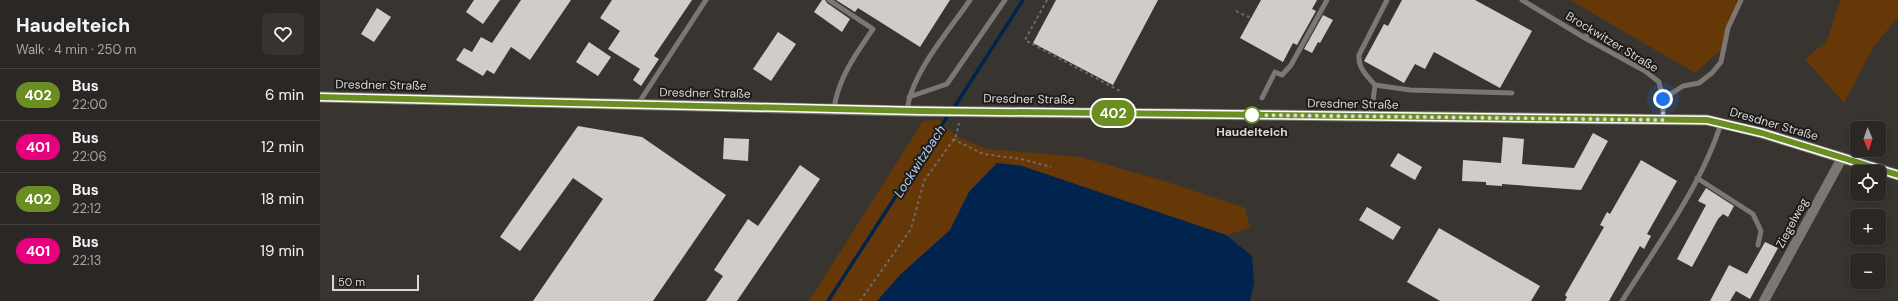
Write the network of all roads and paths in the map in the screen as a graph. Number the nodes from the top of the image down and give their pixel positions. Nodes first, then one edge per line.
1 (706, 0) edge
2 (829, 0) edge
3 (970, 0) edge
4 (1005, 0) edge
5 (1047, 0) edge
6 (1327, 0) edge
7 (1387, 0) edge
8 (1522, 0) edge
9 (1741, 0) edge
10 (1236, 10) dead end
11 (1251, 18) dead end
12 (1590, 30) dead end
13 (1585, 38) junction
14 (1375, 85) junction
15 (1122, 92) dead end
16 (1512, 93) dead end
17 (320, 97) edge
18 (909, 97) junction
19 (1262, 98) dead end
20 (1663, 99) junction
21 (637, 104) junction
22 (834, 109) junction
23 (907, 111) junction
24 (968, 111) junction
25 (1371, 116) junction
26 (1663, 120) junction
27 (1721, 123) junction
28 (953, 140) junction
29 (1842, 158) junction
30 (1051, 167) dead end
31 (1898, 175) edge
32 (1697, 178) junction
33 (1758, 245) dead end
34 (860, 301) edge
35 (1622, 301) edge
36 (1764, 301) edge

1 - 21 lane
2 - 22 lane
3 - 18 lane
4 - 18 lane
5 - 15 path
6 - 19 lane
7 - 14 lane
8 - 13 lane, Brockwitzer Straße
9 - 20 lane
10 - 11 path
12 - 13 lane
13 - 20 lane, Brockwitzer Straße
14 - 16 lane
14 - 25 lane
17 - 21 main road, Dresdner Straße
18 - 23 lane
20 - 26 lane, Brockwitzer Straße
21 - 22 main road, Dresdner Straße
22 - 23 main road, Dresdner Straße
23 - 24 main road, Dresdner Straße
24 - 25 main road, Dresdner Straße
24 - 28 path
25 - 26 main road, Dresdner Straße
26 - 27 main road, Dresdner Straße
27 - 29 main road, Dresdner Straße
27 - 32 lane
28 - 30 path
28 - 34 path
29 - 31 main road, Dresdner Straße
29 - 36 street, Ziegelweg
32 - 33 lane
32 - 35 lane

